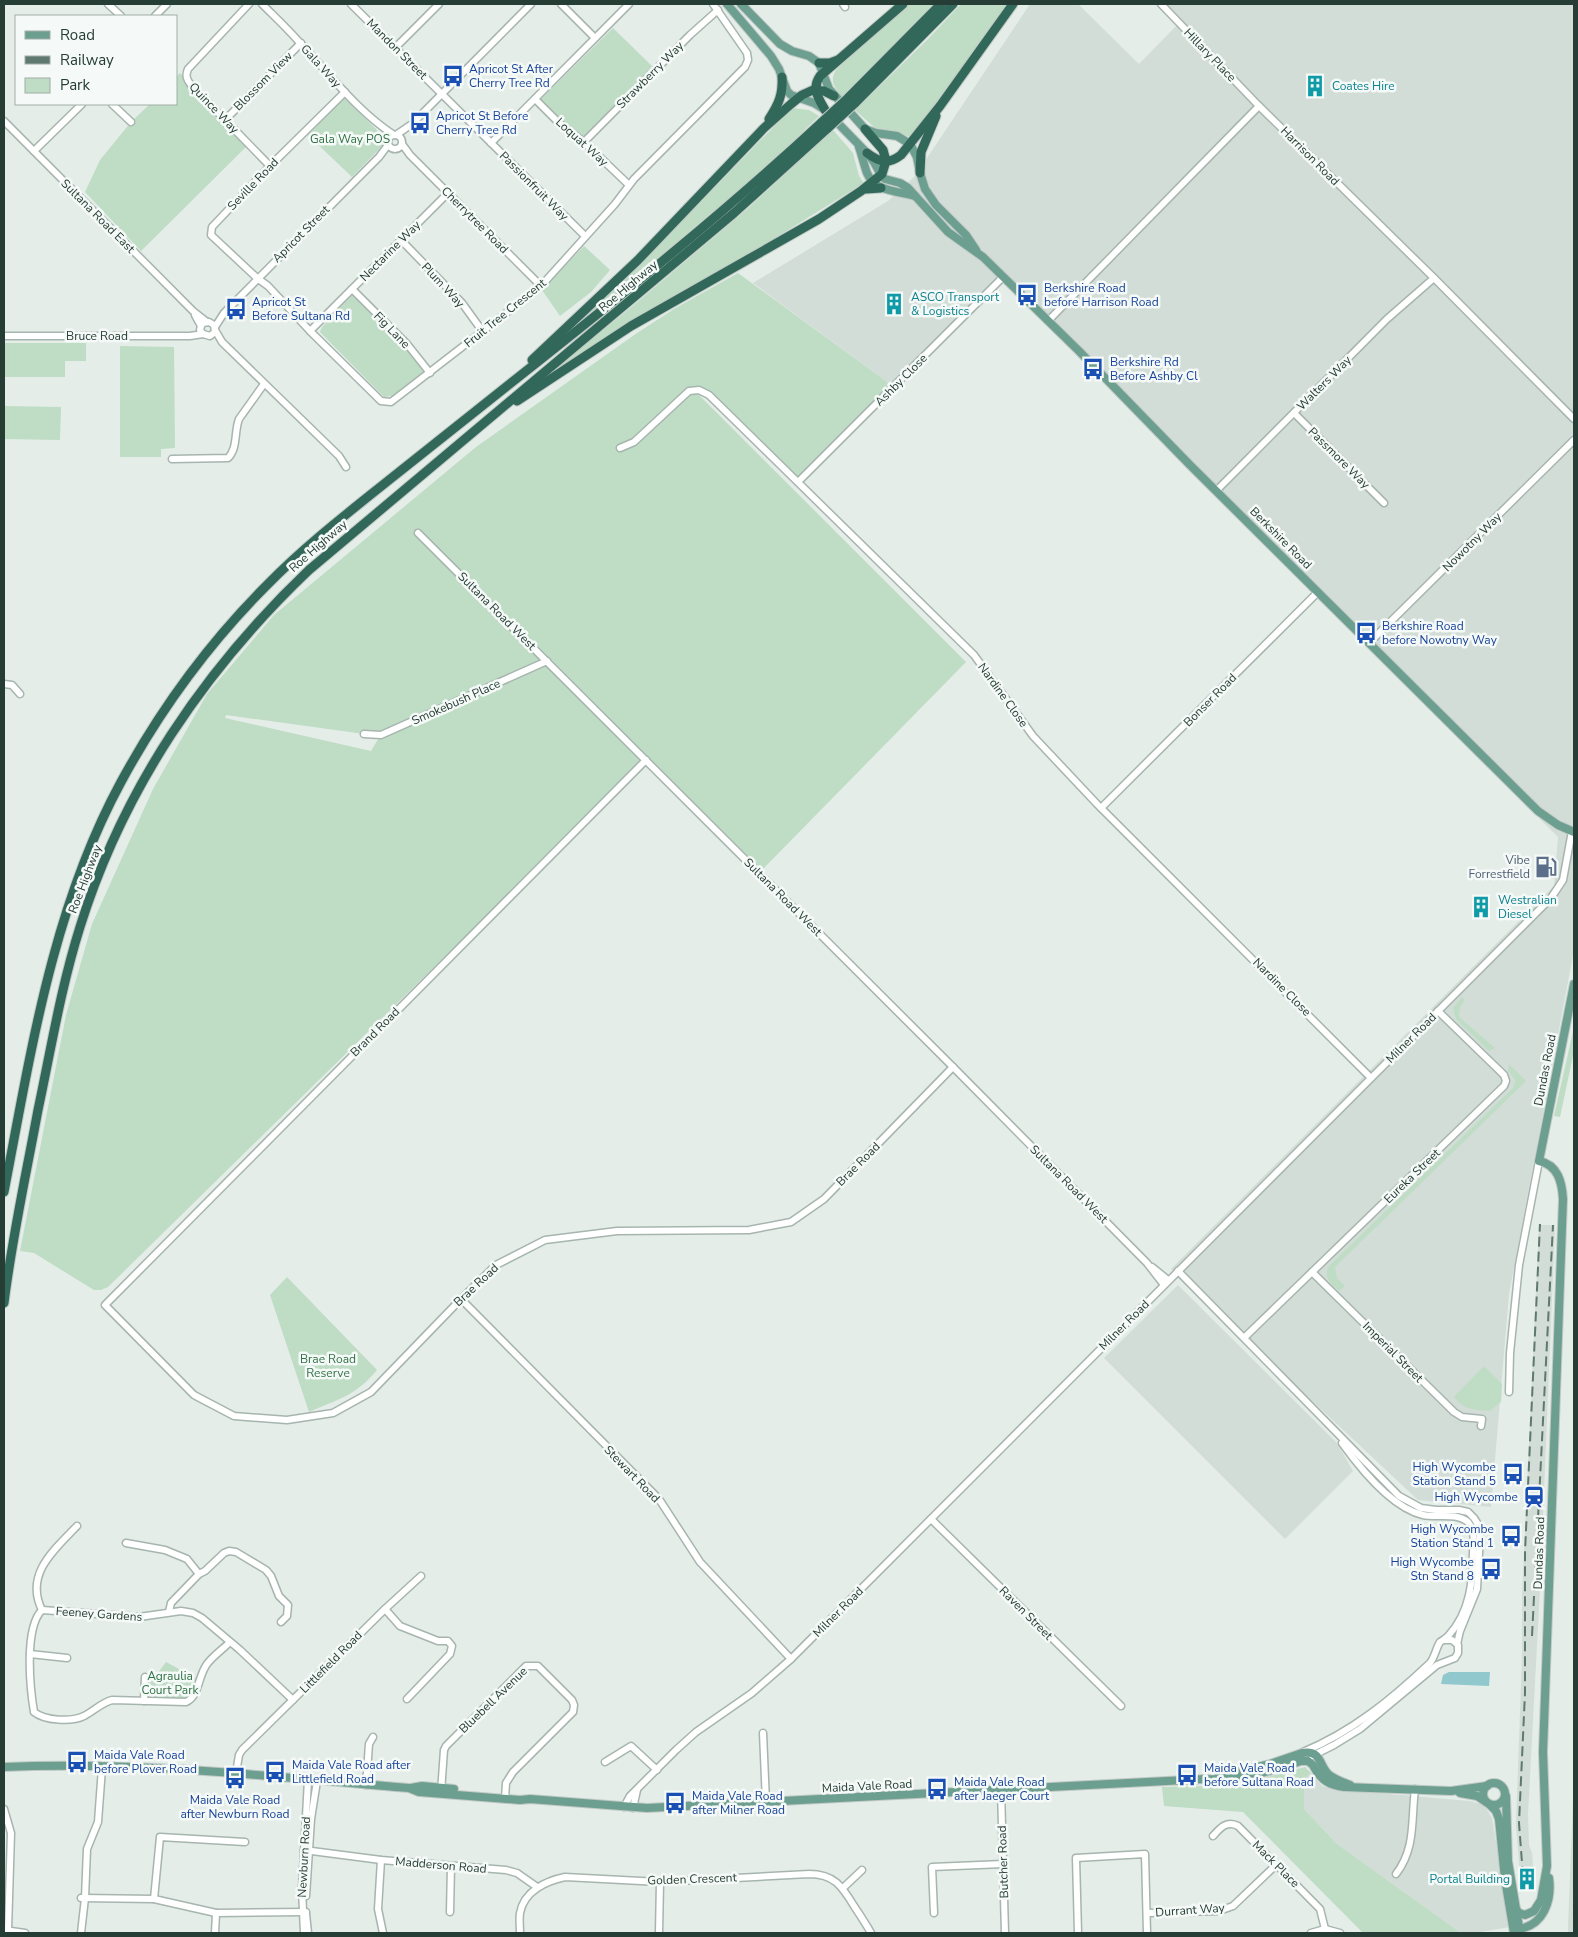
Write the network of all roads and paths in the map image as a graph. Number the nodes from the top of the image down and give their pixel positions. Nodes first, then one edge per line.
1 (108, 4) edge
2 (167, 4) edge
3 (249, 4) edge
4 (262, 4) edge
5 (351, 4) edge
6 (439, 4) edge
7 (532, 4) edge
8 (561, 4) edge
9 (630, 4) edge
10 (713, 4) edge
11 (727, 4) edge
12 (741, 4) edge
13 (903, 4) edge
14 (941, 4) edge
15 (952, 4) edge
16 (1013, 4) edge
17 (1162, 4) edge
18 (718, 10) junction
19 (120, 15) edge
20 (156, 15) edge
21 (595, 38) junction
22 (301, 43) junction
23 (395, 48) junction
24 (841, 59) junction
25 (818, 63) junction
26 (823, 74) junction
27 (782, 77) junction
28 (816, 90) junction
29 (345, 92) junction
30 (442, 94) junction
31 (834, 96) junction
32 (798, 98) junction
33 (535, 99) junction
34 (851, 101) junction
35 (81, 105) edge
36 (113, 105) edge
37 (940, 106) junction
38 (1259, 106) junction
39 (825, 110) junction
40 (225, 120) junction
41 (4, 121) edge
42 (131, 122) dead end
43 (825, 125) junction
44 (764, 128) junction
45 (865, 129) junction
46 (856, 141) junction
47 (395, 142) junction
48 (584, 142) junction
49 (491, 143) junction
50 (910, 144) junction
51 (34, 151) junction
52 (867, 153) junction
53 (886, 162) junction
54 (270, 166) junction
55 (920, 173) junction
56 (881, 175) junction
57 (629, 185) junction
58 (877, 185) junction
59 (448, 193) junction
60 (915, 196) junction
61 (585, 236) junction
62 (401, 240) junction
63 (979, 254) junction
64 (1003, 277) junction
65 (257, 278) junction
66 (1434, 278) junction
67 (541, 286) junction
68 (352, 289) junction
69 (224, 313) junction
70 (1048, 321) junction
71 (205, 328) junction
72 (215, 328) junction
73 (310, 331) junction
74 (483, 332) junction
75 (4, 336) edge
76 (222, 342) junction
77 (430, 372) junction
78 (264, 384) junction
79 (492, 398) junction
80 (1294, 413) junction
81 (1574, 419) edge
82 (487, 420) junction
83 (1574, 440) edge
84 (620, 448) dead end
85 (172, 459) dead end
86 (346, 467) dead end
87 (798, 482) junction
88 (1217, 490) junction
89 (1384, 503) dead end
90 (418, 533) dead end
91 (1318, 592) junction
92 (1369, 643) junction
93 (547, 661) junction
94 (4, 684) edge
95 (20, 694) dead end
96 (364, 734) dead end
97 (646, 760) junction
98 (1101, 808) junction
99 (1574, 831) edge
100 (1574, 984) edge
101 (1438, 1011) junction
102 (954, 1067) junction
103 (1371, 1078) junction
104 (1539, 1161) junction
105 (4, 1192) edge
106 (1178, 1271) junction
107 (1312, 1272) junction
108 (1166, 1283) junction
109 (461, 1299) junction
110 (4, 1303) edge
111 (105, 1305) joint
112 (1245, 1337) junction
113 (1508, 1392) dead end
114 (1481, 1426) dead end
115 (1332, 1427) junction
116 (931, 1519) junction
117 (77, 1526) dead end
118 (126, 1543) dead end
119 (198, 1574) junction
120 (421, 1576) dead end
121 (385, 1608) junction
122 (42, 1610) junction
123 (170, 1612) junction
124 (281, 1622) dead end
125 (1444, 1640) junction
126 (230, 1642) junction
127 (1458, 1644) junction
128 (1438, 1649) junction
129 (30, 1654) junction
130 (67, 1658) dead end
131 (791, 1659) junction
132 (1449, 1660) junction
133 (145, 1677) dead end
134 (407, 1699) dead end
135 (144, 1700) junction
136 (293, 1700) junction
137 (1121, 1706) dead end
138 (763, 1733) dead end
139 (373, 1737) dead end
140 (1324, 1751) junction
141 (1314, 1753) junction
142 (1302, 1757) junction
143 (4, 1761) edge
144 (605, 1762) dead end
145 (1317, 1765) junction
146 (43, 1766) junction
147 (4, 1767) edge
148 (99, 1768) junction
149 (657, 1770) junction
150 (238, 1774) junction
151 (308, 1780) junction
152 (317, 1781) junction
153 (366, 1785) junction
154 (1487, 1786) junction
155 (439, 1790) junction
156 (637, 1790) junction
157 (1001, 1790) junction
158 (1415, 1790) junction
159 (1451, 1791) junction
160 (1506, 1796) junction
161 (507, 1797) junction
162 (766, 1802) junction
163 (1488, 1803) junction
164 (624, 1808) junction
165 (633, 1808) junction
166 (4, 1809) edge
167 (1503, 1828) junction
168 (1213, 1836) dead end
169 (7, 1841) edge
170 (245, 1842) dead end
171 (306, 1853) junction
172 (382, 1860) junction
173 (1003, 1864) junction
174 (1276, 1865) junction
175 (451, 1866) junction
176 (1547, 1866) junction
177 (862, 1870) dead end
178 (1396, 1874) dead end
179 (660, 1882) junction
180 (537, 1887) junction
181 (843, 1888) junction
182 (83, 1898) junction
183 (154, 1899) junction
184 (1515, 1908) junction
185 (216, 1912) junction
186 (304, 1912) junction
187 (450, 1912) dead end
188 (934, 1912) dead end
189 (1148, 1913) junction
190 (1529, 1914) junction
191 (1324, 1929) junction
192 (1517, 1929) edge
193 (6, 1930) edge
194 (25, 1933) edge
195 (81, 1933) edge
196 (215, 1933) edge
197 (304, 1933) edge
198 (308, 1933) edge
199 (383, 1933) edge
200 (520, 1933) edge
201 (659, 1933) edge
202 (871, 1933) edge
203 (1005, 1933) edge
204 (1078, 1933) edge
205 (1148, 1933) edge
206 (1311, 1933) edge
207 (1340, 1933) edge

1 - 19 street
2 - 20 street
3 - 40 street, Quince Way
4 - 22 street, Gala Way
5 - 23 street, Mandon Street
6 - 23 street
7 - 30 street, Apricot Street
8 - 21 street
9 - 21 street
10 - 18 street, Fruit Tree Crescent
11 - 27 main road
12 - 25 main road
13 - 24 highway
14 - 34 highway, Roe Highway
15 - 34 highway, Roe Highway
16 - 37 highway
17 - 38 street, Hillary Place
18 - 48 street, Strawberry Way
18 - 57 street, Fruit Tree Crescent
21 - 33 street
22 - 29 street, Gala Way
22 - 40 street, Blossom View
23 - 30 street, Mandon Street
24 - 25 highway
24 - 26 highway
25 - 26 main road
26 - 28 highway
26 - 31 main road
27 - 32 main road
27 - 44 highway
28 - 31 highway
28 - 32 highway
28 - 39 highway
29 - 47 street, Gala Way
29 - 54 street, Seville Road
30 - 47 street, Apricot Street
30 - 49 street, Passionfruit Way
31 - 45 main road
32 - 39 main road
32 - 44 highway
33 - 48 street, Loquat Way
33 - 49 street
34 - 43 highway, Roe Highway, bridge
35 - 51 street
36 - 42 street
37 - 50 highway
37 - 55 highway
38 - 66 street, Harrison Road
38 - 70 street
39 - 46 main road
40 - 54 street, Quince Way
41 - 51 street, Sultana Road East
43 - 79 highway, Roe Highway
43 - 82 highway, Roe Highway
44 - 79 highway
45 - 50 main road
45 - 53 highway
46 - 52 main road
46 - 58 main road
47 - 59 street, Cherrytree Road
47 - 65 street, Apricot Street
48 - 57 street, Loquat Way
49 - 61 street, Passionfruit Way
50 - 53 highway
50 - 55 main road, Berkshire Road
51 - 71 street, Sultana Road East
52 - 53 highway
52 - 56 main road
53 - 56 highway
54 - 65 street, Seville Road
55 - 63 main road, Berkshire Road
56 - 58 highway
56 - 60 main road, Berkshire Road
57 - 61 street, Fruit Tree Crescent
58 - 60 main road
58 - 82 highway
59 - 62 street, Nectarine Way
59 - 67 street, Cherrytree Road
60 - 63 main road, Berkshire Road
61 - 67 street, Fruit Tree Crescent
62 - 68 street, Nectarine Way
62 - 74 street, Plum Way
63 - 64 main road, Berkshire Road
64 - 70 main road, Berkshire Road
64 - 87 street, Ashby Close
65 - 69 street, Apricot Street
65 - 73 street, Fruit Tree Crescent
66 - 80 street, Walters Way
66 - 81 street, Harrison Road
67 - 74 street, Fruit Tree Crescent
68 - 73 street, Nectarine Way
68 - 77 street, Fig Lane
69 - 71 street, Apricot Street
69 - 72 street, Apricot Street
70 - 88 main road, Berkshire Road
71 - 72 street, Sultana Road East
71 - 72 street, Apricot Street
71 - 75 street, Bruce Road
71 - 76 street
72 - 76 street
73 - 77 street, Fruit Tree Crescent
74 - 77 street, Fruit Tree Crescent
76 - 78 street
78 - 85 street
78 - 86 street
79 - 105 highway, Roe Highway
80 - 88 street, Walters Way
80 - 89 street, Passmore Way
82 - 110 highway, Roe Highway
83 - 92 street, Nowotny Way
84 - 87 street, Nardine Close
87 - 98 street, Nardine Close
88 - 91 main road, Berkshire Road
90 - 93 street, Sultana Road West
91 - 92 main road, Berkshire Road
91 - 98 street, Bonser Road
92 - 99 main road, Berkshire Road
93 - 96 street, Smokebush Place
93 - 97 street, Sultana Road West
94 - 95 street
97 - 102 street, Sultana Road West
97 - 111 street, Brand Road
98 - 103 street, Nardine Close
99 - 101 street, Milner Road
100 - 104 main road, Dundas Road
101 - 103 street, Milner Road
101 - 107 street, Eureka Street
102 - 108 street, Sultana Road West
102 - 109 street, Brae Road
103 - 106 street, Milner Road
104 - 113 street, Dundas Road
104 - 176 main road, Dundas Road
106 - 108 street, Milner Road
106 - 112 street
107 - 112 street, Eureka Street
107 - 114 street, Imperial Street
108 - 116 street, Milner Road
109 - 111 street, Brae Road
109 - 131 street, Stewart Road
112 - 115 street
115 - 125 street
115 - 127 street
116 - 131 street, Milner Road
116 - 137 street, Raven Street
117 - 122 street
118 - 119 street
119 - 123 street
119 - 124 street
120 - 121 street, Littlefield Road
121 - 134 street
121 - 136 street, Littlefield Road
122 - 123 street, Feeney Gardens
122 - 129 street, Feeney Gardens
123 - 126 street, Feeney Gardens
125 - 127 street
125 - 128 street
126 - 135 street
126 - 136 street, Feeney Gardens
127 - 132 street
128 - 132 street
128 - 141 street
129 - 130 street
129 - 135 street, Feeney Gardens
131 - 149 street, Milner Road
132 - 140 street
133 - 135 street
136 - 150 street, Littlefield Road
138 - 162 street
139 - 153 street
140 - 141 street
140 - 145 street
141 - 142 main road, Maida Vale Road
141 - 145 main road
142 - 145 main road
142 - 157 main road, Maida Vale Road
143 - 146 main road, Maida Vale Road
144 - 149 street
145 - 158 main road
146 - 147 main road, Maida Vale Road
146 - 148 main road, Maida Vale Road
148 - 150 main road, Maida Vale Road
148 - 182 street
149 - 156 street, Milner Road
150 - 151 main road, Maida Vale Road
151 - 152 main road, Maida Vale Road
151 - 171 street, Newburn Road
152 - 153 main road, Maida Vale Road
152 - 171 street, Newburn Road
153 - 155 main road, Maida Vale Road
154 - 159 main road
154 - 160 main road
154 - 163 main road
155 - 161 main road, Maida Vale Road
155 - 161 street, Bluebell Avenue
156 - 164 street, Milner Road
156 - 165 street
157 - 162 main road, Maida Vale Road
157 - 173 street, Butcher Road
158 - 159 main road
158 - 178 street
159 - 163 main road
160 - 163 main road
160 - 167 main road
161 - 164 main road, Maida Vale Road
162 - 165 main road, Maida Vale Road
163 - 167 main road
164 - 165 main road, Maida Vale Road
166 - 169 street
167 - 184 main road
167 - 192 main road
168 - 174 street, Mack Place
169 - 193 street
170 - 183 street
171 - 172 street, Madderson Road
171 - 186 street, Newburn Road
172 - 175 street, Madderson Road
172 - 199 street
173 - 188 street
173 - 203 street, Butcher Road
174 - 189 street, Durrant Way
174 - 191 street, Mack Place
175 - 180 street, Madderson Road
175 - 187 street
176 - 190 main road, Dundas Road
176 - 192 main road, Dundas Road
177 - 181 street
179 - 180 street, Golden Crescent
179 - 181 street, Golden Crescent
179 - 201 street
180 - 200 street
181 - 202 street, Golden Crescent
182 - 183 street
182 - 195 street
183 - 185 street
184 - 190 main road
184 - 192 main road
185 - 186 street
185 - 196 street
186 - 197 street, Newburn Road
186 - 198 street, Newburn Road
189 - 204 street, Durrant Way
189 - 205 street, Durrant Way
190 - 192 main road, Dundas Road
191 - 206 street
191 - 207 street
193 - 194 street

